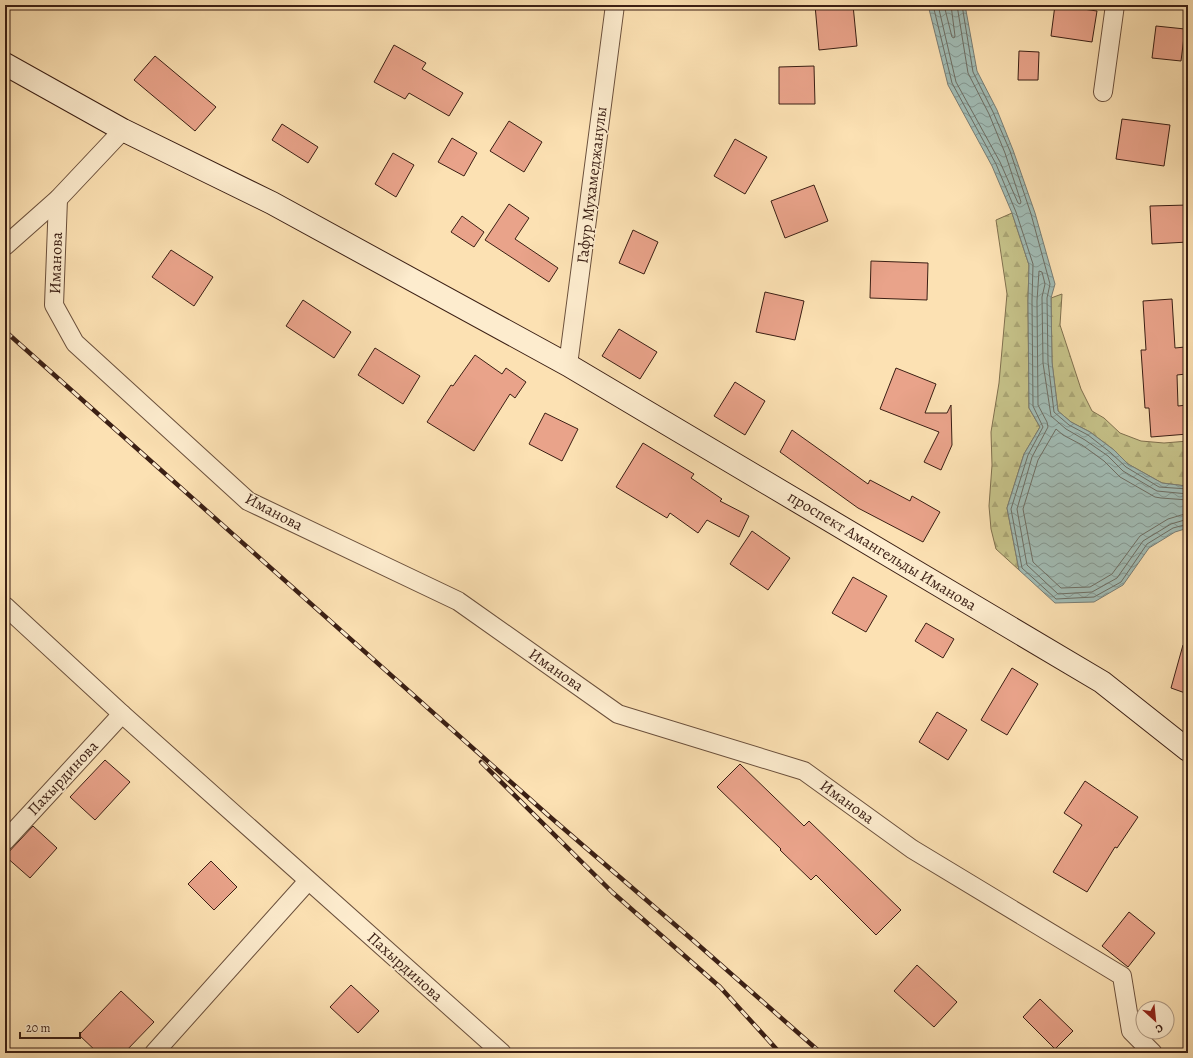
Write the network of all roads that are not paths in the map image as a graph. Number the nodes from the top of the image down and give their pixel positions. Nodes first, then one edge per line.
1 (615, 5) edge
2 (1115, 5) edge
3 (5, 64) edge
4 (1103, 92) dead end
5 (123, 130) junction
6 (58, 199) junction
7 (5, 246) edge
8 (568, 365) junction
9 (5, 606) edge
10 (122, 714) junction
11 (1188, 750) edge
12 (5, 842) edge
13 (308, 881) junction
14 (154, 1053) edge
15 (502, 1053) edge
16 (1153, 1053) edge

1 - 8 street, Гафур Мухамеджанулы
2 - 4 street
3 - 5 main road
5 - 6 street
5 - 8 main road
6 - 7 street
6 - 16 street, Иманова
8 - 11 main road, проспект Амангельды Иманова
9 - 10 street, Пахырдинова
10 - 12 street, Пахырдинова
10 - 13 street, Пахырдинова
13 - 14 street
13 - 15 street, Пахырдинова

